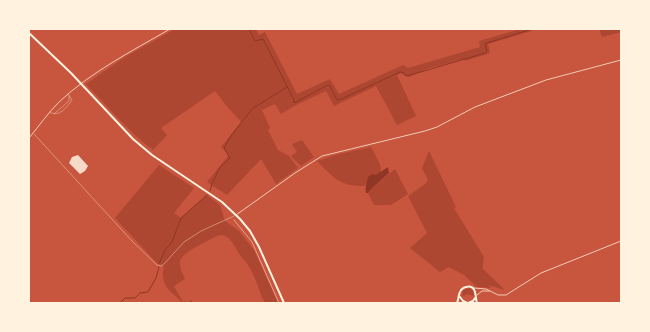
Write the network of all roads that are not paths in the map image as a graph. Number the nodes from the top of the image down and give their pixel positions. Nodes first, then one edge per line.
1 (170, 29) edge
2 (29, 34) edge
3 (621, 60) edge
4 (82, 85) junction
5 (68, 94) junction
6 (50, 112) junction
7 (33, 133) junction
8 (29, 138) edge
9 (236, 215) junction
10 (621, 241) edge
11 (471, 287) junction
12 (491, 292) junction
13 (460, 296) junction
14 (476, 296) junction
15 (284, 303) edge
16 (457, 303) edge
17 (467, 303) edge
18 (477, 303) edge

1 - 4 street
2 - 4 main road
3 - 9 street
4 - 5 street
4 - 9 main road
5 - 6 street
5 - 6 lane
6 - 7 street
7 - 8 street
7 - 9 lane
9 - 15 main road
10 - 12 street
11 - 12 street
11 - 13 main road
11 - 14 main road
12 - 14 street
13 - 16 main road
13 - 17 main road
14 - 17 main road
14 - 18 main road

